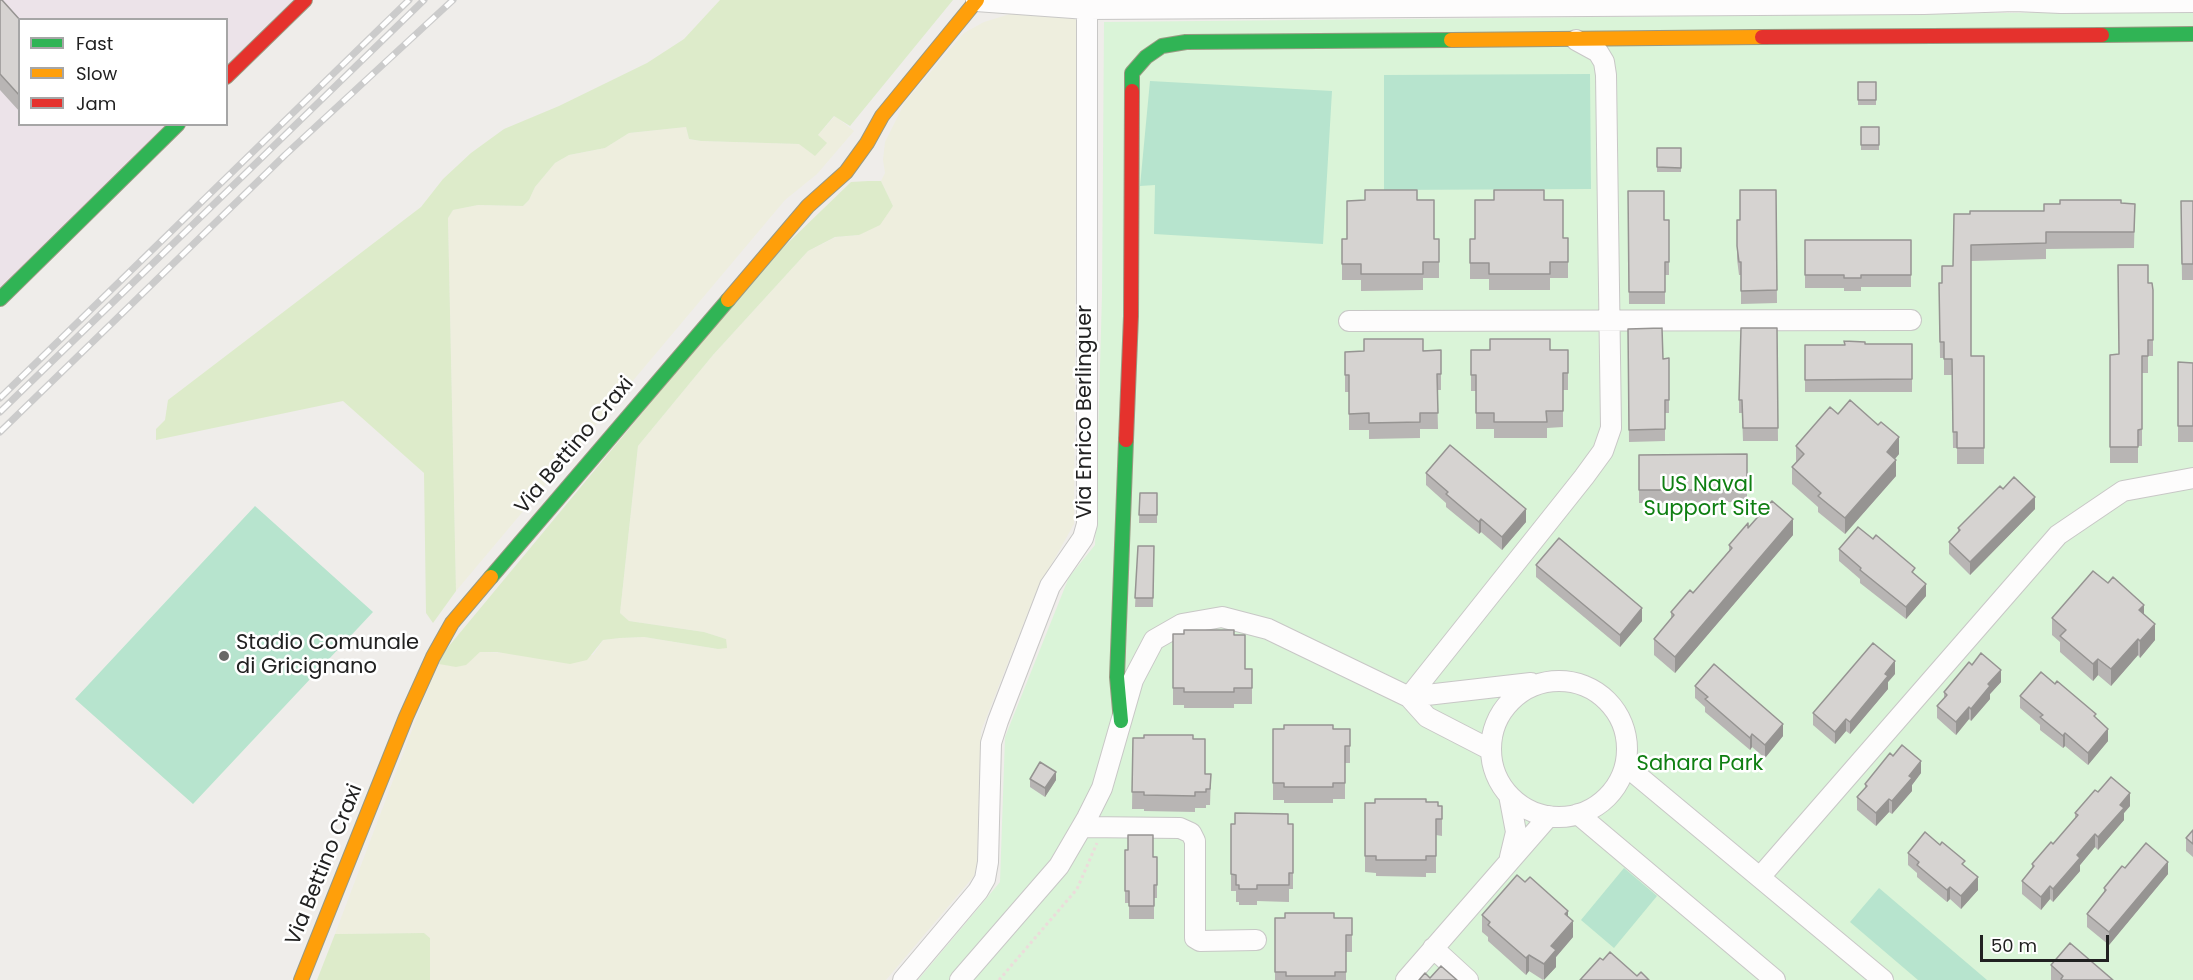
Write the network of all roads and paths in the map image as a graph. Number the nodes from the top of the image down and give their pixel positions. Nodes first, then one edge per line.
1 (305, 0) edge
2 (977, 0) edge
3 (2029, 1) edge
4 (2193, 2) edge
5 (1532, 3) edge
6 (1087, 9) junction
7 (2193, 34) edge
8 (1644, 37) junction
9 (1570, 38) junction
10 (228, 75) edge
11 (1606, 75) junction
12 (176, 126) edge
13 (0, 299) edge
14 (1349, 321) dead end
15 (1609, 321) junction
16 (1911, 321) dead end
17 (2193, 478) edge
18 (1551, 681) junction
19 (1409, 697) junction
20 (1121, 720) junction
21 (1491, 750) junction
22 (1626, 766) junction
23 (1509, 795) junction
24 (1578, 814) junction
25 (1549, 816) junction
26 (1082, 827) junction
27 (1100, 836) dead end
28 (1508, 862) junction
29 (1760, 877) junction
30 (1256, 940) dead end
31 (1433, 948) junction
32 (302, 980) edge
33 (903, 980) edge
34 (960, 980) edge
35 (999, 980) edge
36 (1406, 980) edge
37 (1468, 980) edge
38 (1775, 980) edge
39 (1883, 980) edge

1 - 10 street
2 - 6 street
2 - 32 street, Via Bettino Craxi
3 - 4 street
3 - 5 street
5 - 6 street
6 - 33 street, Via Enrico Berlinguer
7 - 8 street
8 - 9 street
8 - 11 street
9 - 11 street
9 - 20 street
11 - 15 street
12 - 13 street
14 - 15 street
15 - 16 street
15 - 19 street
17 - 29 street
18 - 19 street
18 - 21 street
18 - 22 street
19 - 20 street
19 - 21 street
20 - 26 street
21 - 23 street
22 - 24 street
22 - 29 street
23 - 25 street
23 - 28 street
24 - 25 street
24 - 38 street
25 - 28 street
26 - 30 street
26 - 34 street
27 - 35 path
28 - 31 street
29 - 39 street
31 - 36 street
31 - 37 street

